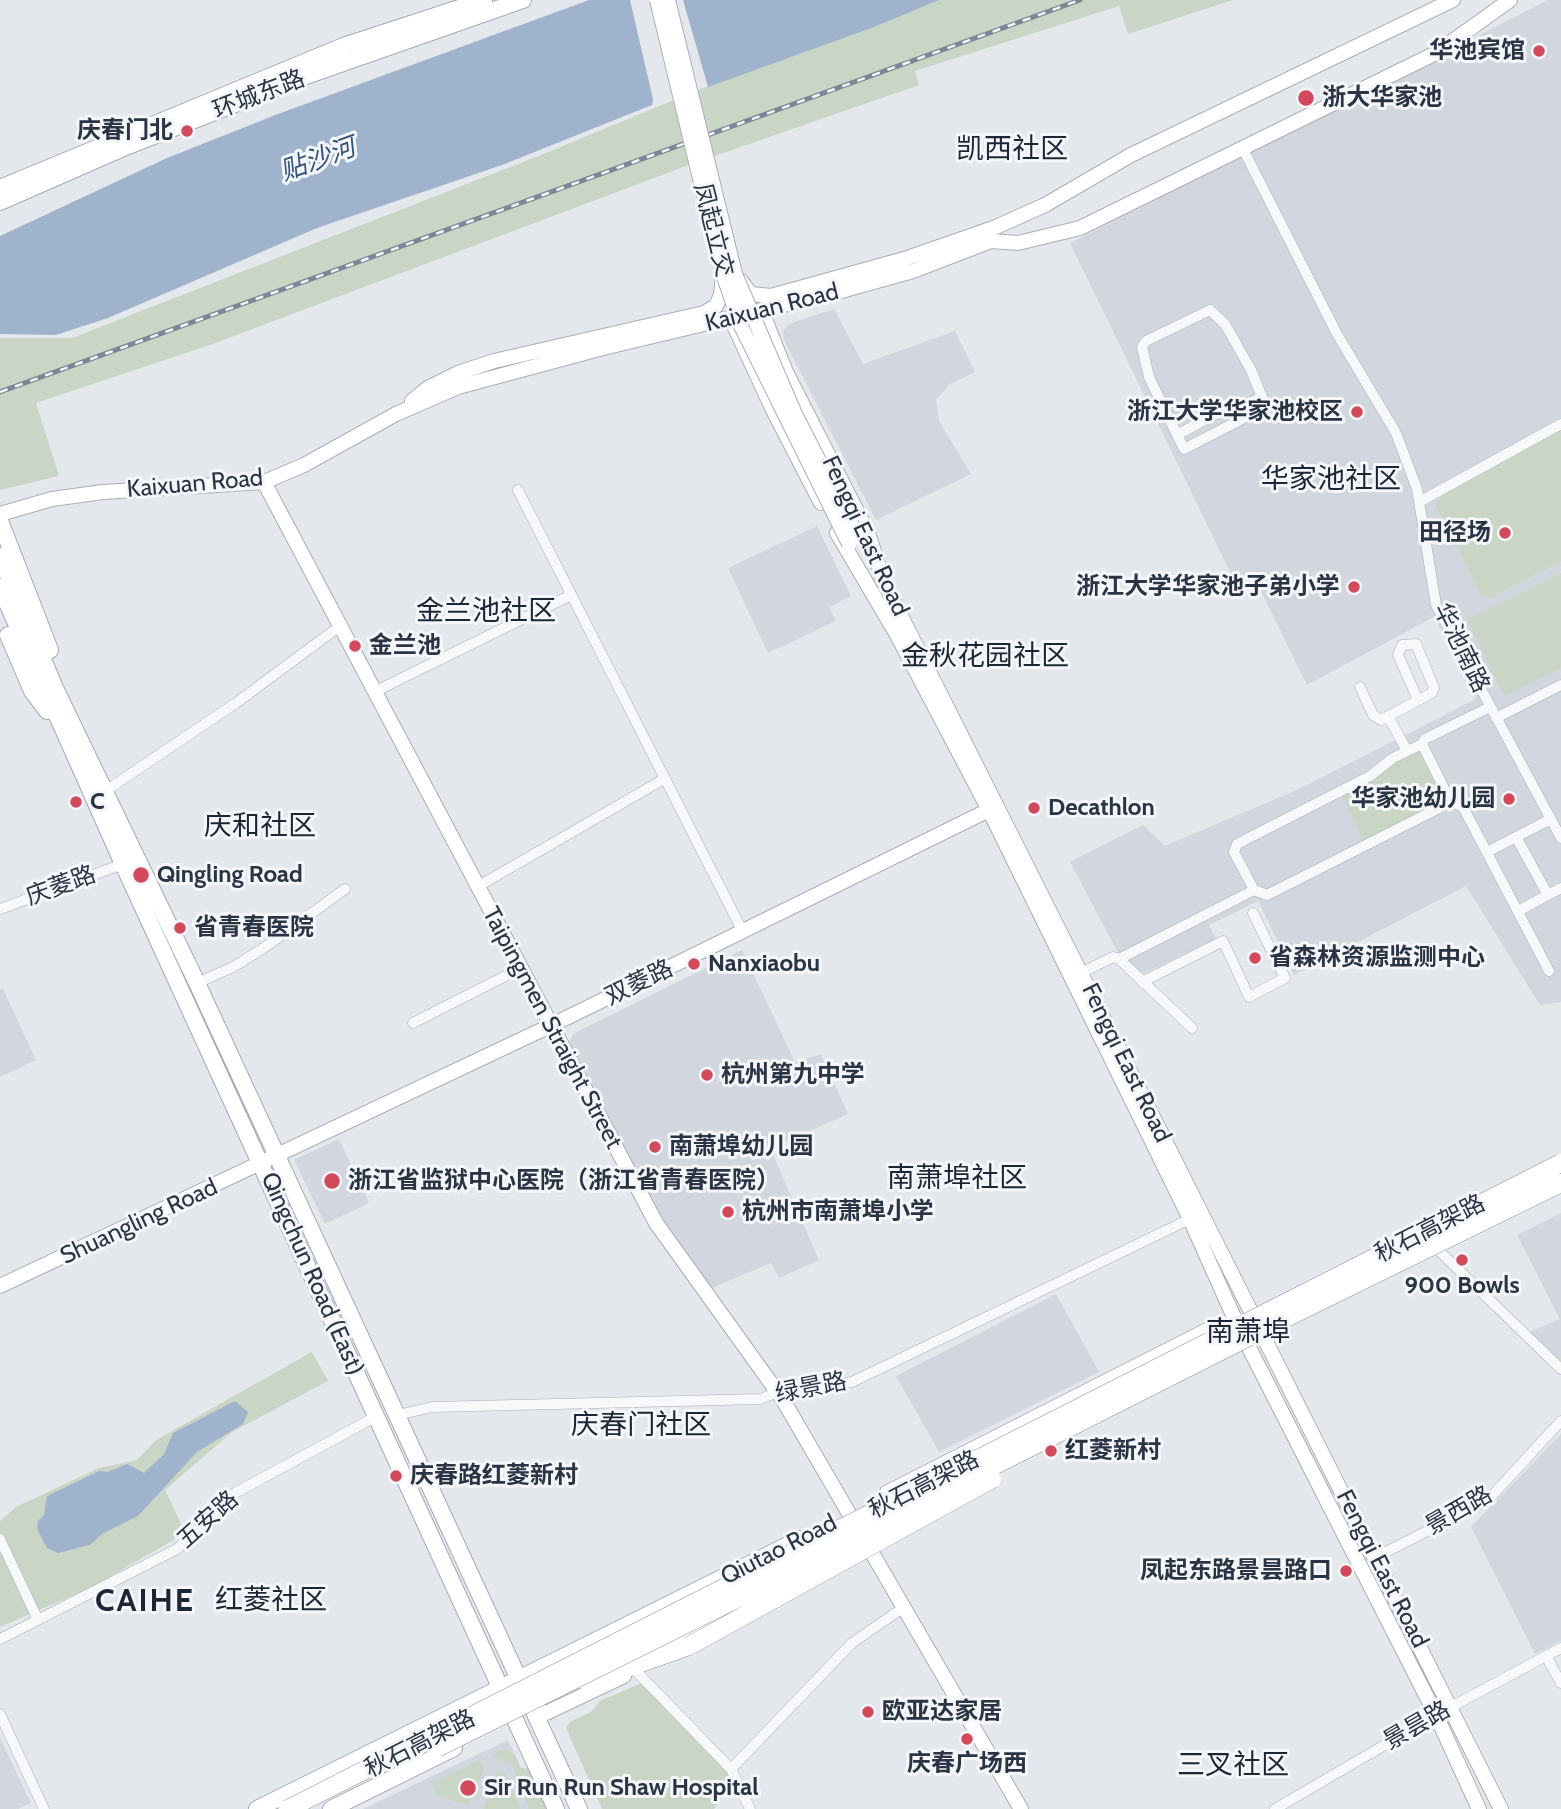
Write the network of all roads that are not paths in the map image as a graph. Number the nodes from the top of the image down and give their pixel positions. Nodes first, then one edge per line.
1 (484, 0) edge
2 (523, 0) edge
3 (657, 0) edge
4 (668, 0) edge
5 (1453, 0) edge
6 (1510, 0) edge
7 (386, 41) junction
8 (1242, 147) junction
9 (0, 188) edge
10 (0, 202) edge
11 (729, 274) junction
12 (762, 312) junction
13 (731, 319) junction
14 (1275, 402) dead end
15 (396, 414) junction
16 (1561, 424) edge
17 (1177, 435) junction
18 (264, 482) junction
19 (518, 490) dead end
20 (1419, 502) junction
21 (0, 514) edge
22 (0, 521) edge
23 (854, 540) junction
24 (0, 556) edge
25 (884, 582) junction
26 (0, 587) edge
27 (571, 595) junction
28 (0, 617) edge
29 (340, 626) junction
30 (897, 635) junction
31 (1561, 685) edge
32 (1360, 687) dead end
33 (51, 691) junction
34 (376, 691) junction
35 (1418, 700) junction
36 (1490, 707) junction
37 (1388, 716) junction
38 (1496, 718) junction
39 (67, 739) junction
40 (1422, 744) junction
41 (84, 745) junction
42 (1407, 751) junction
43 (664, 779) junction
44 (107, 790) junction
45 (1451, 802) junction
46 (993, 808) junction
47 (1551, 819) junction
48 (1516, 837) junction
49 (1561, 838) edge
50 (1487, 852) junction
51 (123, 864) junction
52 (477, 887) junction
53 (1561, 888) edge
54 (345, 889) dead end
55 (1254, 891) junction
56 (1548, 895) junction
57 (0, 909) edge
58 (1518, 911) junction
59 (1253, 913) dead end
60 (743, 932) junction
61 (1118, 959) junction
62 (519, 969) junction
63 (1549, 971) dead end
64 (1081, 973) junction
65 (1142, 982) junction
66 (197, 983) junction
67 (413, 1023) dead end
68 (550, 1026) junction
69 (1192, 1028) dead end
70 (1561, 1154) edge
71 (271, 1161) junction
72 (1561, 1163) edge
73 (1561, 1183) edge
74 (1561, 1191) edge
75 (1190, 1219) junction
76 (1437, 1249) junction
77 (1375, 1258) junction
78 (0, 1286) edge
79 (1254, 1315) junction
80 (1237, 1324) junction
81 (1263, 1336) junction
82 (1248, 1344) junction
83 (1561, 1369) edge
84 (777, 1392) junction
85 (1121, 1404) junction
86 (398, 1415) junction
87 (377, 1416) junction
88 (1561, 1421) edge
89 (888, 1494) junction
90 (849, 1515) junction
91 (0, 1539) edge
92 (869, 1550) junction
93 (1376, 1556) junction
94 (903, 1608) junction
95 (38, 1620) junction
96 (0, 1639) edge
97 (1561, 1648) edge
98 (1546, 1656) junction
99 (636, 1671) junction
100 (519, 1680) junction
101 (587, 1682) junction
102 (1561, 1683) edge
103 (500, 1688) junction
104 (1451, 1706) junction
105 (532, 1709) junction
106 (0, 1714) edge
107 (1436, 1715) junction
108 (514, 1718) junction
109 (731, 1769) junction
110 (39, 1807) edge
111 (257, 1809) edge
112 (288, 1809) edge
113 (315, 1809) edge
114 (331, 1809) edge
115 (556, 1809) edge
116 (579, 1809) edge
117 (750, 1809) edge
118 (1021, 1809) edge
119 (1275, 1809) edge
120 (1479, 1809) edge
121 (1501, 1809) edge

1 - 7 main road, 环城东路
2 - 7 main road, 环城东路
3 - 11 main road, 凤起立交, bridge
4 - 11 main road, 凤起立交, bridge
5 - 11 main road, bridge
6 - 8 main road, Kaixuan Road
7 - 9 main road, 环城东路
7 - 10 main road, 环城东路
8 - 12 main road, Kaixuan Road
8 - 20 street, 华池南路
11 - 15 main road
11 - 23 main road, 凤起立交, bridge
12 - 13 main road, Kaixuan Road
12 - 25 main road, Fengqi East Road
13 - 15 main road, Kaixuan Road
13 - 30 main road, Fengqi East Road
14 - 17 street
15 - 18 main road, Kaixuan Road
16 - 20 street
17 - 17 street
18 - 21 main road, Kaixuan Road
18 - 29 main road, Taipingmen Straight Street
19 - 27 street
20 - 36 street, 华池南路
22 - 41 main road, Qingchun Road (East)
23 - 25 main road, 凤起立交
23 - 30 main road, 凤起立交
24 - 33 main road
25 - 46 main road, Fengqi East Road
26 - 33 main road
27 - 34 street
27 - 43 street
28 - 39 main road, Qingchun Road (East)
29 - 34 main road, Taipingmen Straight Street
29 - 44 street
30 - 46 main road, Fengqi East Road
31 - 38 street
32 - 37 street
33 - 39 main road, Qingchun Road (East)
33 - 41 main road, Qingchun Road (East)
34 - 52 main road, Taipingmen Straight Street
35 - 35 street
35 - 37 street
36 - 38 street, 华池南路
36 - 40 street
37 - 42 street
38 - 47 street, 华池南路
39 - 51 main road, Qingchun Road (East)
40 - 42 street
40 - 45 street
41 - 44 main road, Qingchun Road (East)
42 - 55 street
43 - 52 street
43 - 60 street
44 - 66 main road, Qingchun Road (East)
45 - 50 street
45 - 55 street
46 - 60 main road, 双菱路
46 - 64 main road, Fengqi East Road
46 - 75 main road, Fengqi East Road
47 - 48 street
47 - 49 street, 华池南路
48 - 50 street
48 - 56 street
50 - 58 street
51 - 57 street, 庆菱路
51 - 71 main road, Qingchun Road (East)
52 - 62 main road, Taipingmen Straight Street
53 - 56 street
54 - 66 street
55 - 61 street
56 - 58 street
58 - 63 street
59 - 65 street
60 - 68 main road, 双菱路
61 - 64 street
61 - 65 street
62 - 67 street
62 - 68 main road, Taipingmen Straight Street
64 - 79 main road, Fengqi East Road
65 - 69 street
66 - 71 main road, Qingchun Road (East)
68 - 71 main road, 双菱路
68 - 84 main road, Taipingmen Straight Street
70 - 79 main road, Qiutao Road
71 - 78 main road, Shuangling Road
71 - 86 main road, Qingchun Road (East)
71 - 87 main road, Qingchun Road (East)
72 - 77 highway, 秋石高架路, bridge
73 - 85 highway, 秋石高架路, bridge
74 - 76 main road, Qiutao Road
75 - 80 main road, Fengqi East Road
75 - 84 street, 绿景路
76 - 81 main road, Qiutao Road
76 - 83 street
77 - 89 highway, bridge
77 - 112 highway, 秋石高架路, bridge
79 - 80 main road, Qiutao Road
79 - 81 main road, Fengqi East Road
80 - 82 main road, Fengqi East Road
80 - 89 main road, Qiutao Road
81 - 82 main road, Qiutao Road
81 - 93 main road, Fengqi East Road
82 - 92 main road, Qiutao Road
82 - 107 main road, Fengqi East Road
84 - 86 street, 绿景路
84 - 90 main road, Taipingmen Straight Street
85 - 101 highway, bridge
85 - 113 highway, 秋石高架路, bridge
86 - 100 main road, Qingchun Road (East)
87 - 95 street, 五安路
87 - 103 main road, Qingchun Road (East)
88 - 93 street, 景西路
89 - 90 main road, Qiutao Road
90 - 92 main road, Taipingmen Straight Street
90 - 100 main road, Qiutao Road
91 - 95 street
92 - 94 main road, Taipingmen Straight Street
92 - 99 main road
92 - 101 main road, Qiutao Road
93 - 104 main road, Fengqi East Road
94 - 109 street
94 - 118 main road, Taipingmen Straight Street
95 - 96 street, 五安路
97 - 98 street, 景昙路
98 - 102 street
98 - 104 street, 景昙路
99 - 105 main road
99 - 109 street
100 - 103 main road, Qiutao Road
100 - 105 main road, Qingchun Road (East)
101 - 105 main road, Qiutao Road
103 - 108 main road, Qingchun Road (East)
103 - 111 main road, Qiutao Road
104 - 107 street, 景昙路
104 - 121 main road, Fengqi East Road
105 - 108 main road, Qiutao Road
105 - 116 main road, Qingchun Road (East)
106 - 110 street
107 - 119 street, 景昙路
107 - 120 main road, Fengqi East Road
108 - 114 main road, Qiutao Road
108 - 115 main road, Qingchun Road (East)
109 - 117 street

